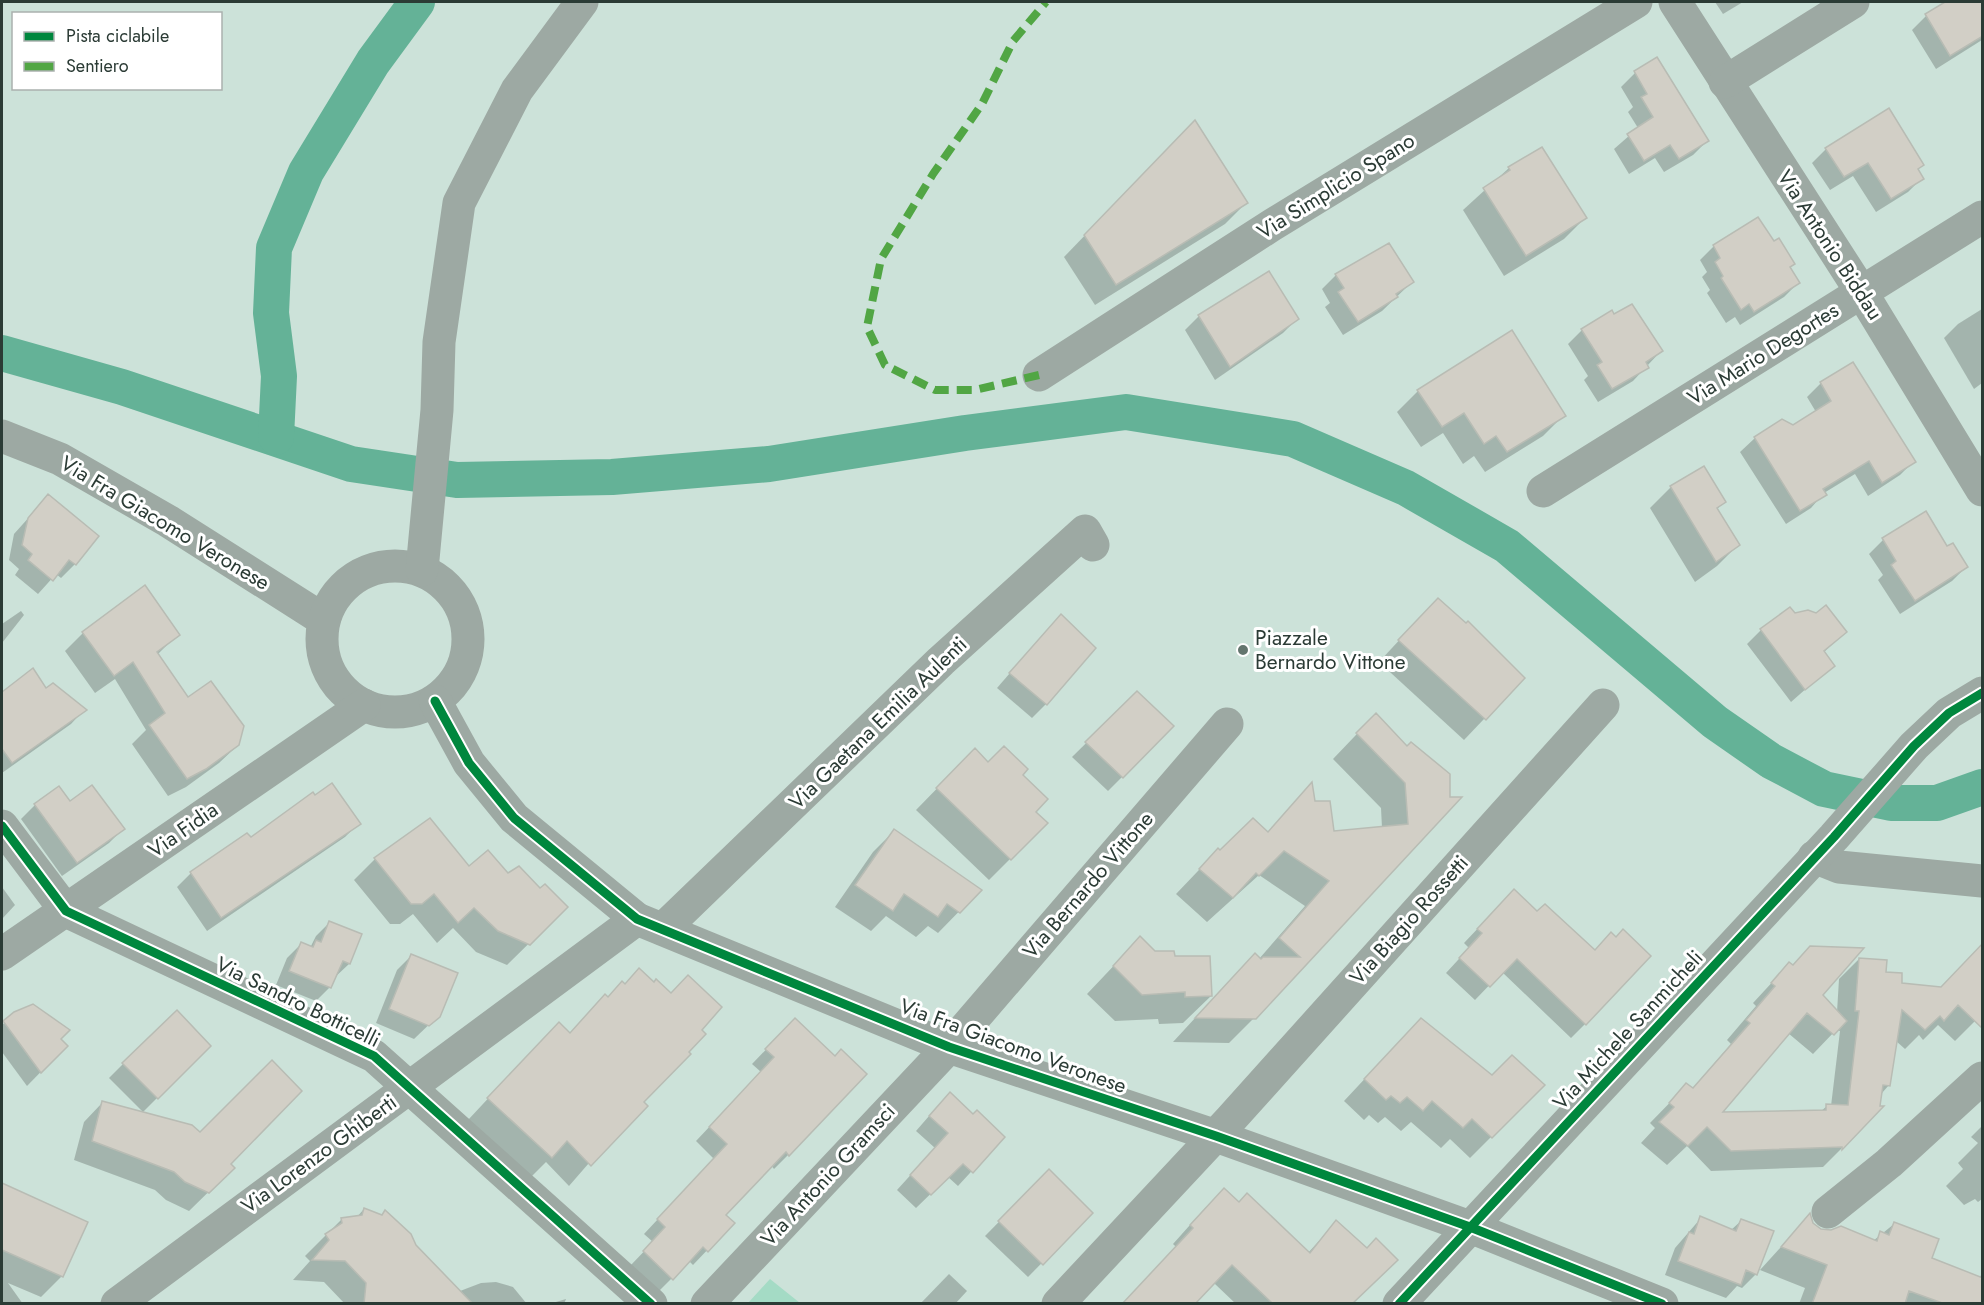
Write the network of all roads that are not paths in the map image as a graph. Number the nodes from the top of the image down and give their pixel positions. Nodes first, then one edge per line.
1 (582, 2) edge
2 (1636, 2) edge
3 (1675, 2) edge
4 (1853, 2) edge
5 (1725, 82) junction
6 (1983, 217) edge
7 (1862, 293) junction
8 (1039, 375) dead end
9 (2, 436) edge
10 (1983, 490) edge
11 (1543, 491) dead end
12 (1093, 545) dead end
13 (422, 570) junction
14 (324, 620) junction
15 (1983, 693) edge
16 (435, 701) junction
17 (363, 705) junction
18 (1603, 705) dead end
19 (1227, 724) dead end
20 (2, 826) edge
21 (1824, 847) junction
22 (1983, 881) edge
23 (66, 911) junction
24 (650, 924) junction
25 (2, 954) edge
26 (949, 1047) junction
27 (1983, 1078) edge
28 (409, 1088) junction
29 (1216, 1136) junction
30 (1828, 1212) dead end
31 (1470, 1227) junction
32 (117, 1304) edge
33 (651, 1304) edge
34 (707, 1304) edge
35 (1058, 1304) edge
36 (1400, 1304) edge
37 (1662, 1304) edge

1 - 13 street
2 - 8 street, Via Simplicio Spano
3 - 5 street, Via Antonio Biddau
4 - 5 street
5 - 7 street, Via Antonio Biddau
6 - 7 street, Via Mario Degortes
7 - 10 street, Via Antonio Biddau
7 - 11 street, Via Mario Degortes
9 - 14 street, Via Fra Giacomo Veronese
12 - 24 street, Via Gaetana Emilia Aulenti
13 - 14 street
13 - 16 street
14 - 17 street
15 - 21 street, Via Michele Sanmicheli
16 - 17 street
16 - 24 street, Via Fra Giacomo Veronese
17 - 23 street, Via Fidia
18 - 29 street, Via Biagio Rossetti
19 - 26 street, Via Bernardo Vittone
20 - 23 street, Via Sandro Botticelli
21 - 22 street
21 - 31 street, Via Michele Sanmicheli
23 - 25 street, Via Fidia
23 - 28 street, Via Sandro Botticelli
24 - 26 street, Via Fra Giacomo Veronese
24 - 28 street, Via Lorenzo Ghiberti
26 - 29 street, Via Fra Giacomo Veronese
26 - 34 street, Via Antonio Gramsci
27 - 30 street
28 - 32 street, Via Lorenzo Ghiberti
28 - 33 street, Via Sandro Botticelli
29 - 31 street, Via Fra Giacomo Veronese
29 - 35 street, Via Biagio Rossetti
31 - 36 street, Via Michele Sanmicheli
31 - 37 street, Via Fra Giacomo Veronese

